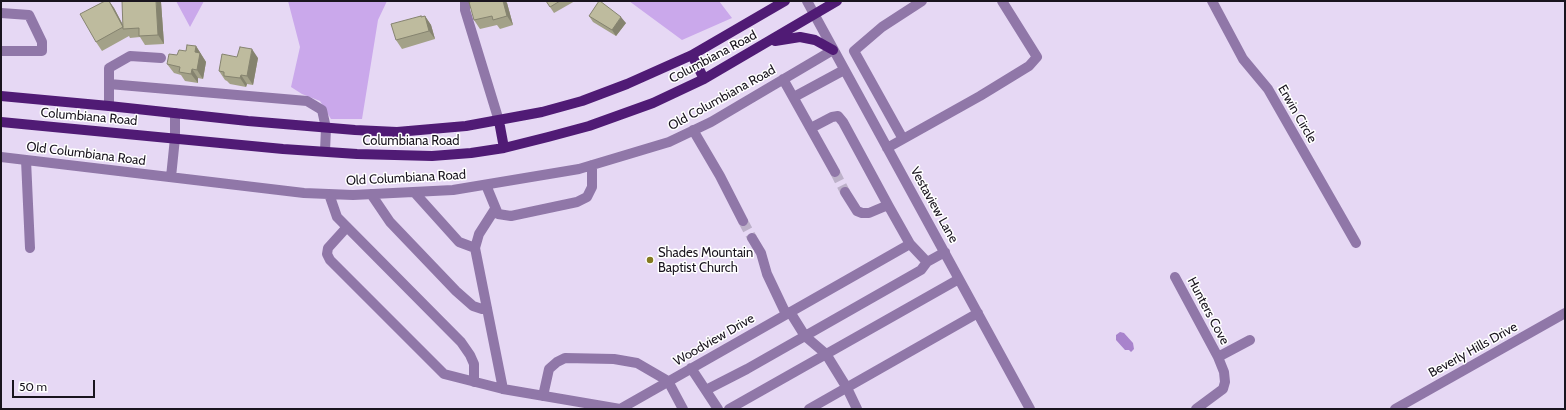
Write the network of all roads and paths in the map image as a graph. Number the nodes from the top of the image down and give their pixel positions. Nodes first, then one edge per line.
1 (465, 1) edge
2 (785, 1) edge
3 (807, 1) edge
4 (837, 1) edge
5 (922, 1) edge
6 (1002, 1) edge
7 (1212, 1) edge
8 (1, 12) edge
9 (815, 14) junction
10 (767, 43) junction
11 (833, 50) junction
12 (1, 51) edge
13 (854, 51) junction
14 (692, 55) junction
15 (161, 58) dead end
16 (838, 60) junction
17 (844, 70) junction
18 (704, 79) junction
19 (783, 80) junction
20 (109, 84) junction
21 (878, 94) junction
22 (1, 96) edge
23 (794, 97) junction
24 (862, 103) junction
25 (109, 106) junction
26 (175, 113) junction
27 (499, 121) junction
28 (1, 122) edge
29 (326, 128) junction
30 (811, 128) junction
31 (693, 130) junction
32 (175, 138) junction
33 (903, 139) junction
34 (504, 148) junction
35 (887, 148) junction
36 (325, 151) junction
37 (1, 157) edge
38 (26, 160) junction
39 (592, 165) junction
40 (835, 172) tunnel mouth
41 (171, 177) junction
42 (486, 185) junction
43 (414, 192) junction
44 (845, 192) tunnel mouth
45 (329, 194) junction
46 (371, 194) junction
47 (888, 205) junction
48 (495, 209) junction
49 (743, 221) tunnel mouth
50 (347, 227) junction
51 (752, 238) tunnel mouth
52 (1356, 243) dead end
53 (910, 244) junction
54 (30, 248) dead end
55 (475, 248) junction
56 (945, 252) junction
57 (924, 266) junction
58 (1176, 277) dead end
59 (959, 279) junction
60 (487, 308) junction
61 (788, 313) junction
62 (978, 313) junction
63 (1565, 313) edge
64 (805, 336) junction
65 (1250, 340) dead end
66 (826, 354) junction
67 (1218, 357) junction
68 (691, 368) junction
69 (668, 381) junction
70 (474, 382) junction
71 (847, 388) junction
72 (503, 389) junction
73 (706, 390) junction
74 (543, 396) junction
75 (683, 409) edge
76 (718, 409) edge
77 (729, 409) edge
78 (809, 409) edge
79 (857, 409) edge
80 (1030, 409) edge
81 (1196, 409) edge
82 (1395, 409) edge

1 - 27 street
2 - 14 main road, Columbiana Road
3 - 9 street, Vestaview Lane
4 - 9 main road, Columbiana Road
5 - 13 street
6 - 33 street
7 - 52 street, Erwin Circle
8 - 12 street
9 - 10 main road, Columbiana Road
9 - 11 street, Vestaview Lane
10 - 11 main road
10 - 18 main road, Columbiana Road
11 - 16 street, Vestaview Lane
11 - 19 street, Old Columbiana Road
13 - 16 street
13 - 21 street
14 - 18 main road
14 - 27 main road, Columbiana Road
15 - 20 street
16 - 17 street, Vestaview Lane
17 - 23 street
17 - 24 street, Vestaview Lane
18 - 34 main road, Columbiana Road
19 - 23 street
19 - 31 street, Old Columbiana Road
20 - 25 street
20 - 29 street
21 - 24 street
21 - 33 street
22 - 25 main road, Columbiana Road
23 - 30 street
24 - 35 street, Vestaview Lane
25 - 26 main road, Columbiana Road
26 - 29 main road, Columbiana Road
26 - 32 street
27 - 29 main road, Columbiana Road
27 - 34 main road
28 - 32 main road, Columbiana Road
29 - 36 street
30 - 40 street
30 - 47 street
31 - 39 street, Old Columbiana Road
31 - 49 street
32 - 36 main road, Columbiana Road
32 - 41 street
33 - 35 street
34 - 36 main road, Columbiana Road
35 - 56 street, Vestaview Lane
37 - 38 street, Old Columbiana Road
38 - 41 street, Old Columbiana Road
38 - 54 street
39 - 42 street, Old Columbiana Road
39 - 48 street
41 - 45 street, Old Columbiana Road
42 - 43 street, Old Columbiana Road
42 - 48 street
43 - 46 street, Old Columbiana Road
43 - 55 street
44 - 47 street
45 - 46 street, Old Columbiana Road
45 - 50 street
46 - 60 street
47 - 53 street
48 - 55 street
50 - 70 street
50 - 70 street, Woodview Drive
51 - 61 street
53 - 57 street
53 - 61 street, Woodview Drive
55 - 60 street
56 - 57 street
56 - 59 street, Vestaview Lane
57 - 64 street
58 - 67 street, Hunters Cove
59 - 62 street, Vestaview Lane
59 - 66 street
60 - 72 street
61 - 64 street
61 - 68 street, Woodview Drive
62 - 71 street
62 - 80 street, Vestaview Lane
63 - 82 street, Beverly Hills Drive
64 - 66 street
64 - 73 street
65 - 67 street
66 - 71 street
66 - 77 street
67 - 81 street, Hunters Cove
68 - 69 street, Woodview Drive
68 - 73 street
69 - 74 street, Woodview Drive
69 - 74 street
69 - 75 street
70 - 72 street, Woodview Drive
71 - 78 street
71 - 79 street
72 - 74 street, Woodview Drive
73 - 76 street

